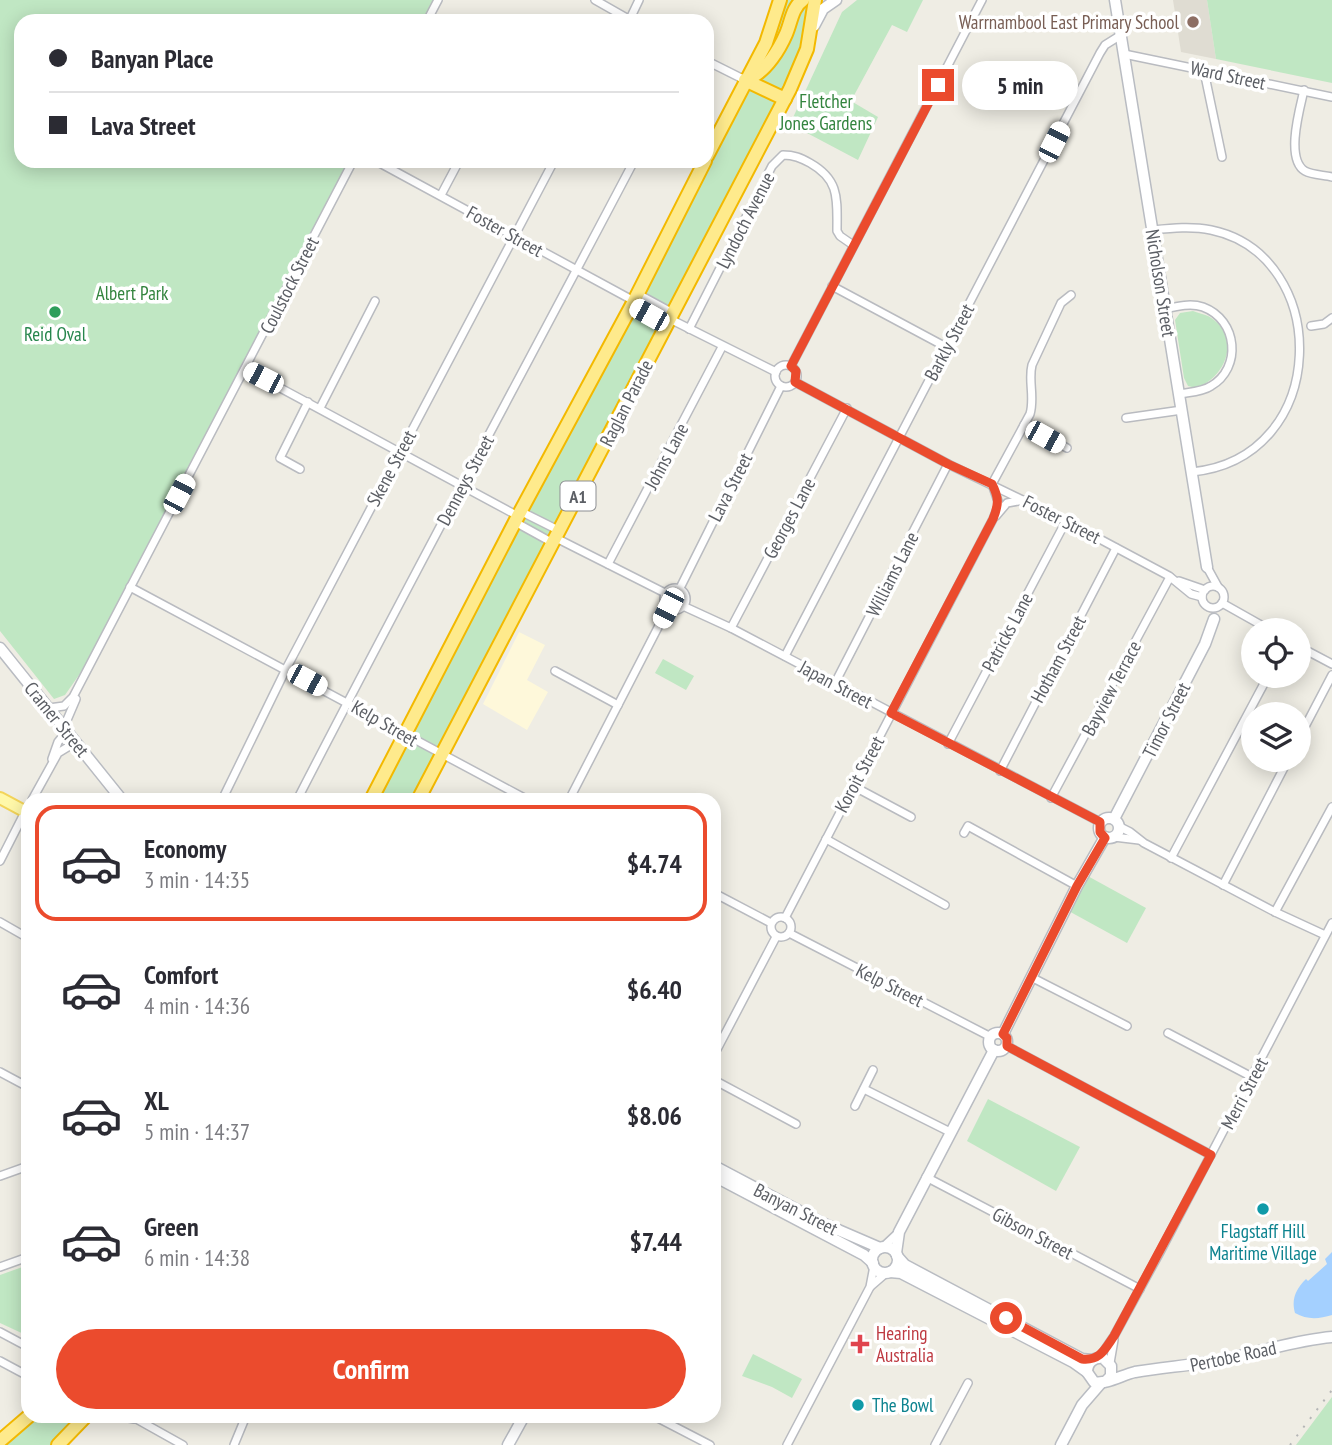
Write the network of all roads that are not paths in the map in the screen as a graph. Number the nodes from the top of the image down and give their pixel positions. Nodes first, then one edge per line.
1 (595, 0) edge
2 (780, 0) edge
3 (803, 0) edge
4 (816, 0) edge
5 (982, 0) edge
6 (1115, 0) edge
7 (833, 1) edge
8 (618, 14) edge
9 (811, 32) junction
10 (1121, 35) junction
11 (1124, 54) junction
12 (714, 64) edge
13 (1204, 71) junction
14 (745, 80) junction
15 (1304, 90) junction
16 (1332, 97) edge
17 (785, 99) junction
18 (714, 142) edge
19 (1223, 157) dead end
20 (350, 168) edge
21 (389, 168) edge
22 (455, 168) edge
23 (551, 168) edge
24 (630, 168) edge
25 (701, 168) edge
26 (1332, 177) edge
27 (441, 195) junction
28 (1153, 230) junction
29 (516, 238) junction
30 (853, 245) junction
31 (577, 269) junction
32 (1287, 275) dead end
33 (832, 286) junction
34 (1071, 295) dead end
35 (634, 300) junction
36 (375, 301) dead end
37 (1166, 309) junction
38 (1308, 315) dead end
39 (1332, 318) edge
40 (670, 319) junction
41 (1311, 326) junction
42 (689, 329) junction
43 (1312, 336) dead end
44 (722, 346) junction
45 (946, 347) junction
46 (791, 366) junction
47 (245, 369) junction
48 (776, 372) junction
49 (795, 382) junction
50 (781, 386) junction
51 (1179, 394) junction
52 (308, 402) junction
53 (320, 408) junction
54 (847, 408) junction
55 (1182, 410) junction
56 (1126, 418) dead end
57 (1024, 425) junction
58 (1279, 435) dead end
59 (900, 438) junction
60 (1066, 448) dead end
61 (399, 453) junction
62 (948, 464) junction
63 (300, 469) dead end
64 (1192, 472) junction
65 (992, 484) junction
66 (462, 488) junction
67 (1025, 500) junction
68 (517, 517) junction
69 (993, 519) junction
70 (1066, 521) junction
71 (557, 537) junction
72 (1116, 548) junction
73 (608, 564) junction
74 (1207, 567) junction
75 (1174, 579) junction
76 (130, 587) junction
77 (1218, 587) junction
78 (680, 588) junction
79 (1204, 592) junction
80 (665, 593) junction
81 (1222, 602) junction
82 (683, 606) junction
83 (1210, 607) junction
84 (668, 608) junction
85 (1249, 618) edge
86 (1214, 620) junction
87 (732, 628) junction
88 (0, 648) edge
89 (1311, 653) edge
90 (785, 656) junction
91 (1332, 664) edge
92 (88, 669) junction
93 (286, 669) junction
94 (555, 671) dead end
95 (1332, 675) edge
96 (835, 683) junction
97 (1262, 688) edge
98 (348, 701) junction
99 (618, 705) junction
100 (49, 708) junction
101 (891, 713) junction
102 (1311, 715) edge
103 (65, 729) junction
104 (404, 734) junction
105 (76, 743) junction
106 (947, 744) junction
107 (442, 755) junction
108 (1000, 771) junction
109 (46, 772) junction
110 (1282, 772) edge
111 (853, 786) junction
112 (36, 793) edge
113 (116, 793) edge
114 (224, 793) edge
115 (301, 793) edge
116 (374, 793) edge
117 (422, 793) edge
118 (515, 793) edge
119 (573, 793) edge
120 (0, 798) edge
121 (1051, 798) junction
122 (21, 807) edge
123 (1332, 807) edge
124 (911, 817) dead end
125 (21, 822) edge
126 (1100, 822) junction
127 (1113, 830) junction
128 (964, 833) dead end
129 (825, 839) junction
130 (1171, 858) junction
131 (0, 862) edge
132 (1223, 885) junction
133 (1077, 886) junction
134 (721, 896) edge
135 (945, 905) dead end
136 (1275, 912) junction
137 (785, 918) junction
138 (0, 922) edge
139 (771, 923) junction
140 (1332, 923) edge
141 (789, 933) junction
142 (21, 934) edge
143 (1325, 936) junction
144 (776, 937) junction
145 (1031, 977) junction
146 (1127, 1026) dead end
147 (1168, 1033) dead end
148 (1003, 1034) junction
149 (990, 1037) junction
150 (721, 1042) edge
151 (1007, 1046) junction
152 (994, 1050) junction
153 (873, 1069) dead end
154 (0, 1072) edge
155 (1252, 1077) junction
156 (21, 1083) edge
157 (721, 1084) edge
158 (864, 1088) junction
159 (855, 1107) dead end
160 (796, 1124) dead end
161 (950, 1132) junction
162 (1211, 1155) junction
163 (21, 1168) edge
164 (721, 1170) edge
165 (0, 1176) edge
166 (926, 1177) junction
167 (721, 1181) edge
168 (899, 1232) junction
169 (882, 1248) junction
170 (897, 1255) junction
171 (21, 1259) edge
172 (874, 1264) junction
173 (0, 1267) edge
174 (888, 1272) junction
175 (870, 1287) junction
176 (1140, 1289) junction
177 (959, 1299) junction
178 (0, 1332) edge
179 (1114, 1336) junction
180 (1332, 1338) edge
181 (21, 1343) edge
182 (1096, 1359) junction
183 (0, 1362) edge
184 (1110, 1364) junction
185 (21, 1372) edge
186 (1133, 1373) junction
187 (1088, 1374) junction
188 (1103, 1382) junction
189 (968, 1383) dead end
190 (1082, 1405) junction
191 (21, 1423) edge
192 (79, 1423) edge
193 (144, 1423) edge
194 (243, 1423) edge
195 (520, 1423) edge
196 (668, 1423) edge
197 (0, 1441) edge
198 (233, 1443) edge
199 (58, 1445) edge
200 (183, 1445) edge
201 (508, 1445) edge
202 (710, 1445) edge
203 (788, 1445) edge
204 (935, 1445) edge
205 (1060, 1445) edge

1 - 8 street
2 - 14 highway
3 - 14 highway
4 - 9 highway, Raglan Parade / A1
5 - 30 street
6 - 10 street, Nicholson Street
7 - 9 street
9 - 17 highway, Raglan Parade / A1
10 - 11 street, Nicholson Street
10 - 45 street, Barkly Street
11 - 13 street, Ward Street
11 - 28 street, Nicholson Street
12 - 14 street
13 - 15 street, Ward Street
13 - 19 street
14 - 17 highway
14 - 18 highway
15 - 16 street, Ward Street
15 - 26 street
17 - 40 highway, Raglan Parade / A1
20 - 47 street, Coulstock Street
21 - 27 street, Foster Street
22 - 27 street
23 - 29 street, Skene Street
24 - 31 street, Denneys Street
25 - 35 highway, A1
27 - 29 street, Foster Street
28 - 32 street
28 - 37 street, Nicholson Street
29 - 31 street, Foster Street
29 - 61 street, Skene Street
30 - 33 street
30 - 42 street, Lyndoch Avenue
31 - 35 street, Foster Street
31 - 66 street, Denneys Street
33 - 45 street
33 - 46 street
34 - 57 street
35 - 40 street
35 - 40 street
35 - 68 highway, A1
36 - 53 street
37 - 51 street, Nicholson Street
37 - 51 street
38 - 41 street
39 - 41 street
40 - 42 street
40 - 71 highway, Raglan Parade / A1
41 - 43 street
42 - 44 street
44 - 48 street
44 - 73 street, Johns Lane
45 - 59 street, Barkly Street
46 - 48 street
46 - 49 street
47 - 52 street
47 - 76 street, Coulstock Street
48 - 50 street
49 - 50 street
49 - 54 street, Foster Street
50 - 78 street, Lava Street
51 - 55 street, Nicholson Street
52 - 53 street
52 - 63 street
53 - 61 street
54 - 59 street, Foster Street
54 - 87 street, Georges Lane
55 - 56 street
55 - 64 street, Nicholson Street
57 - 60 street
57 - 65 street
58 - 64 street
59 - 62 street, Foster Street
59 - 90 street, Barkly Street
61 - 66 street
61 - 93 street, Skene Street
62 - 65 street, Foster Street
62 - 96 street, Williams Lane
64 - 74 street, Nicholson Street
65 - 67 street, Foster Street
65 - 69 street, Koroit Street
66 - 68 street
66 - 98 street, Denneys Street
67 - 69 street, Koroit Street
67 - 70 street, Foster Street
68 - 71 street
68 - 71 street
68 - 104 highway, A1
69 - 101 street, Koroit Street
70 - 72 street, Foster Street
70 - 106 street, Patricks Lane
71 - 73 street
71 - 107 highway, Raglan Parade / A1
72 - 75 street, Foster Street
72 - 108 street, Hotham Street
73 - 80 street
74 - 77 street, Nicholson Street
74 - 79 street, Nicholson Street
75 - 79 street, Foster Street
75 - 121 street, Bayview Terrace
76 - 92 street, Coulstock Street
76 - 93 street, Kelp Street
77 - 79 street
77 - 81 street, Nicholson Street
78 - 80 street
78 - 82 street
79 - 83 street, Foster Street
80 - 84 street
81 - 83 street
81 - 85 street
81 - 86 street, Timor Street
82 - 84 street
82 - 87 street, Japan Street
83 - 86 street
84 - 99 street
86 - 127 street, Timor Street
87 - 90 street, Japan Street
88 - 100 street, Cramer Street
89 - 91 street
90 - 96 street, Japan Street
92 - 100 street, Coulstock Street
92 - 103 street, Coulstock Street
93 - 98 street, Kelp Street
93 - 114 street, Skene Street
94 - 99 street
95 - 102 street
96 - 101 street, Japan Street
97 - 130 street
98 - 104 street, Kelp Street
98 - 115 street, Denneys Street
99 - 119 street
100 - 103 street, Cramer Street
101 - 106 street, Japan Street
101 - 111 street, Koroit Street
103 - 105 street, Cramer Street
103 - 109 street, Coulstock Street
104 - 107 street, Kelp Street
104 - 116 highway, A1
105 - 109 street
105 - 113 street, Cramer Street
106 - 108 street, Japan Street
107 - 117 highway, Raglan Parade / A1
107 - 118 street, Kelp Street
108 - 121 street, Japan Street
109 - 112 street
110 - 132 street
111 - 124 street
111 - 129 street, Koroit Street
120 - 122 main road
121 - 126 street, Japan Street
123 - 136 street
125 - 131 street
126 - 127 street
126 - 127 street
127 - 130 street
127 - 133 street, Timor Street
128 - 133 street
129 - 135 street
129 - 137 street, Koroit Street
130 - 132 street
132 - 136 street
133 - 145 street, Timor Street
134 - 139 street
136 - 143 street
137 - 139 street
137 - 141 street
138 - 142 street
139 - 144 street
140 - 143 street, Merri Street
141 - 144 street
141 - 149 street, Kelp Street
143 - 155 street, Merri Street
144 - 150 street
145 - 146 street
145 - 148 street, Timor Street
147 - 155 street
148 - 149 street
148 - 151 street
149 - 152 street
151 - 152 street
151 - 162 street
152 - 161 street
153 - 158 street
154 - 156 street
155 - 162 street, Merri Street
157 - 160 street
158 - 159 street
158 - 161 street
161 - 166 street
162 - 176 street, Merri Street
163 - 165 street
164 - 169 street, Banyan Street
166 - 168 street
166 - 176 street, Gibson Street
167 - 172 street, Banyan Street
168 - 169 street
168 - 170 street
169 - 170 street
169 - 172 street
170 - 174 street
170 - 177 street
171 - 173 street
172 - 174 street
172 - 175 street
174 - 175 street
174 - 177 street
175 - 203 street
176 - 179 street, Merri Street
177 - 182 street
177 - 187 street
178 - 181 street
179 - 182 street, Merri Street
179 - 184 street, Merri Street
180 - 186 street, Pertobe Road
182 - 184 street
182 - 187 street
183 - 185 street
184 - 186 street, Pertobe Road
184 - 188 street
186 - 188 street, Pertobe Road
187 - 188 street
187 - 190 street
188 - 190 street
189 - 204 street
190 - 205 street
191 - 197 highway
192 - 199 highway
193 - 200 street
194 - 198 street
195 - 201 street
196 - 202 street

